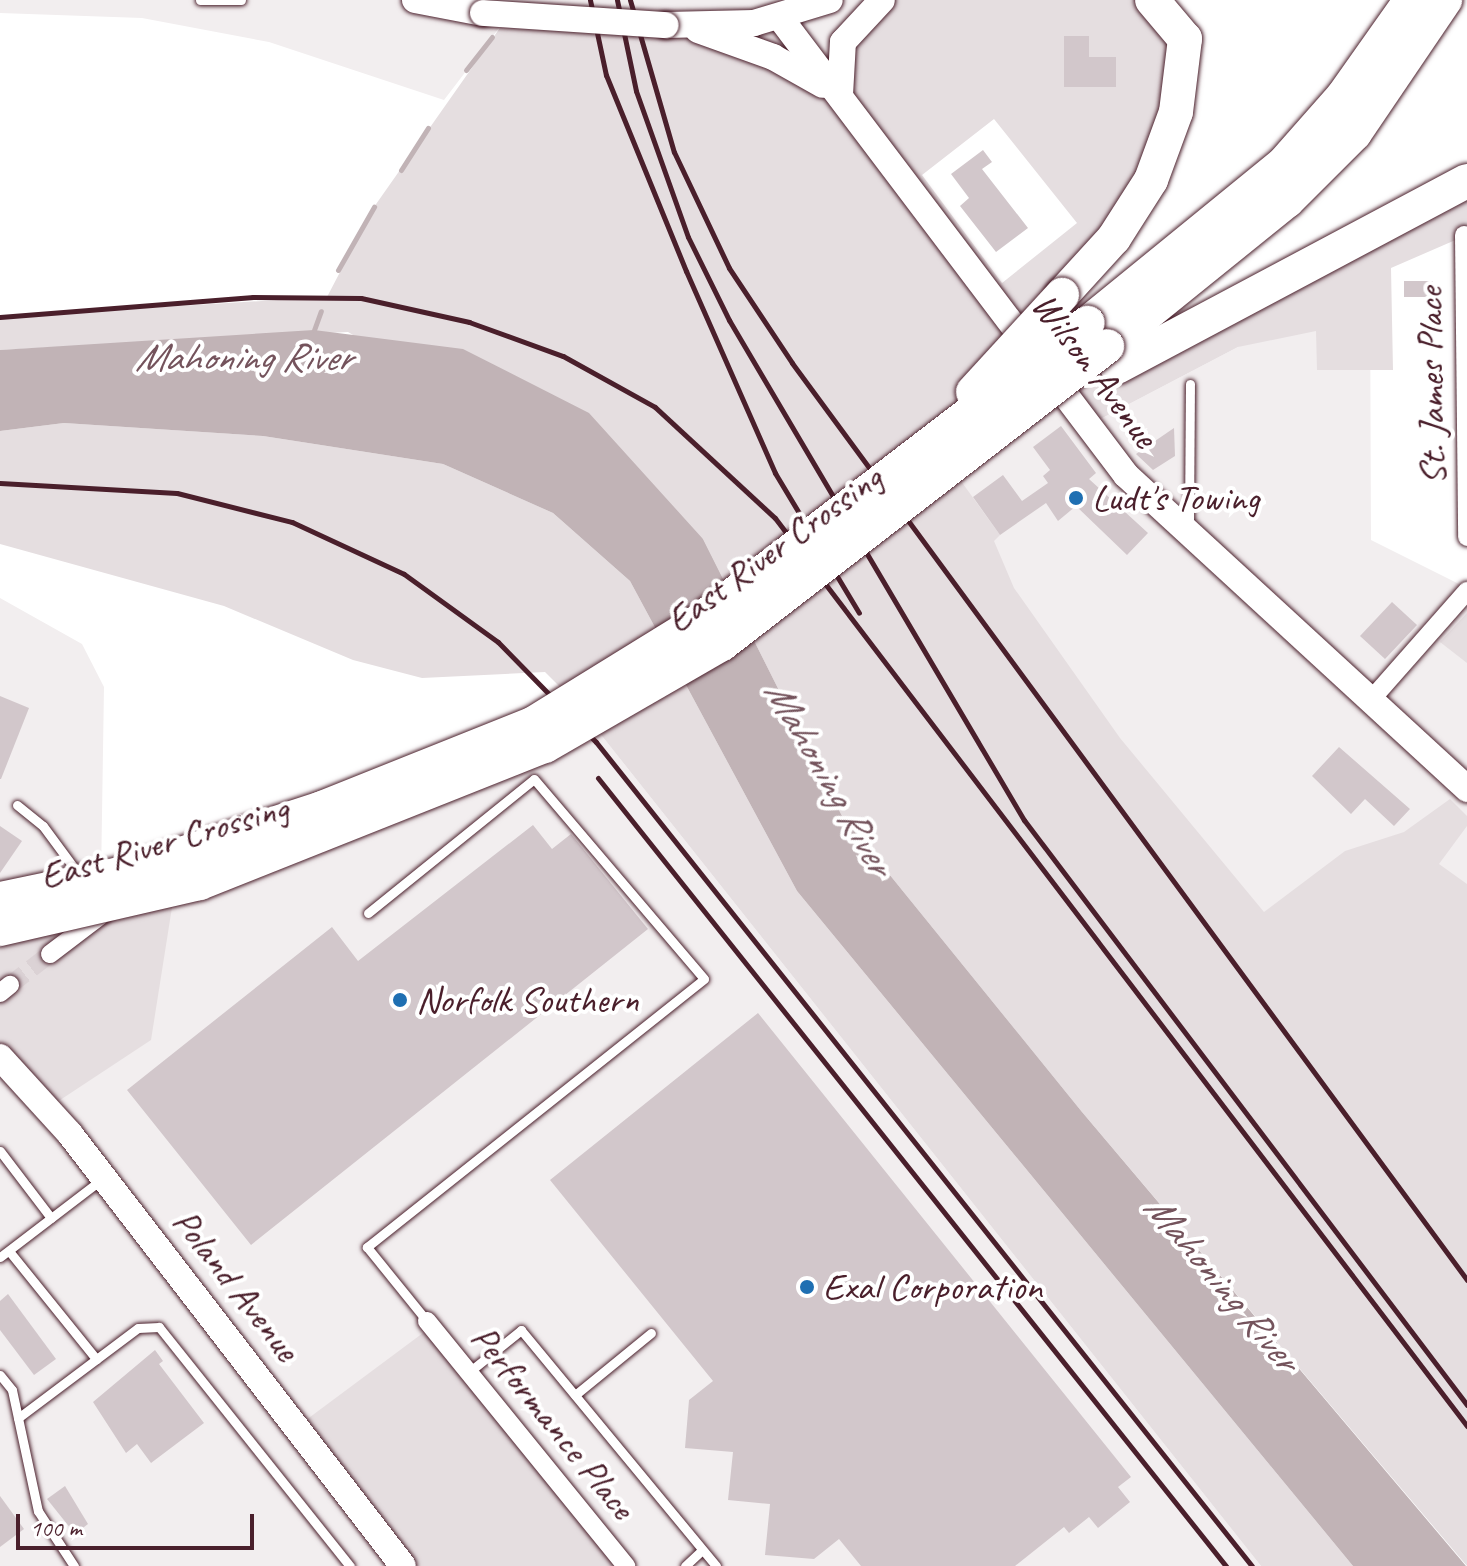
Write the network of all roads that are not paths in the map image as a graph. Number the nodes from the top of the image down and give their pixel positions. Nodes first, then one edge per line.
1 (200, 0) edge
2 (241, 0) edge
3 (415, 0) edge
4 (882, 0) edge
5 (1152, 0) edge
6 (1187, 0) edge
7 (1411, 0) edge
8 (1445, 0) edge
9 (814, 3) edge
10 (781, 19) junction
11 (677, 25) junction
12 (1185, 39) junction
13 (840, 95) junction
14 (1467, 181) edge
15 (1464, 235) dead end
16 (1104, 345) junction
17 (1190, 384) dead end
18 (901, 471) junction
19 (1189, 533) junction
20 (1467, 537) edge
21 (1467, 591) edge
22 (1370, 701) junction
23 (1467, 789) edge
24 (17, 805) dead end
25 (176, 882) dead end
26 (0, 899) edge
27 (368, 913) dead end
28 (97, 918) junction
29 (0, 929) edge
30 (50, 954) tunnel mouth
31 (0, 1057) edge
32 (0, 1151) edge
33 (104, 1177) junction
34 (51, 1218) junction
35 (4, 1254) edge
36 (427, 1321) joint
37 (651, 1333) dead end
38 (96, 1359) junction
39 (469, 1372) junction
40 (0, 1375) edge
41 (575, 1395) junction
42 (18, 1418) junction
43 (702, 1550) junction
44 (74, 1566) edge
45 (350, 1566) edge
46 (403, 1566) edge
47 (626, 1566) edge
48 (685, 1566) edge
49 (716, 1566) edge

1 - 2 lane
3 - 11 main road, bridge
4 - 13 main road
5 - 12 highway
6 - 12 highway
7 - 16 highway, East River Crossing
8 - 16 highway, East River Crossing
9 - 10 main road
10 - 11 main road
10 - 13 main road, Wilson Avenue
11 - 13 main road
12 - 18 highway, bridge
13 - 19 main road, Wilson Avenue
14 - 16 highway
15 - 20 street, St. James Place
16 - 18 highway, East River Crossing, bridge
16 - 29 highway, East River Crossing, bridge
17 - 19 lane
18 - 26 highway, East River Crossing, bridge
19 - 22 main road, Wilson Avenue
21 - 22 street
22 - 23 main road, Wilson Avenue
24 - 28 lane
25 - 28 street
27 - 36 lane
28 - 30 street
31 - 33 main road, Poland Avenue
32 - 34 lane
33 - 34 lane
33 - 46 main road, Poland Avenue
34 - 35 lane
35 - 38 lane
36 - 39 street, Performance Place
37 - 41 lane
38 - 42 lane
38 - 45 lane
39 - 41 lane
39 - 47 street, Performance Place
40 - 42 lane
41 - 43 lane
42 - 44 lane
43 - 48 lane
43 - 49 lane

